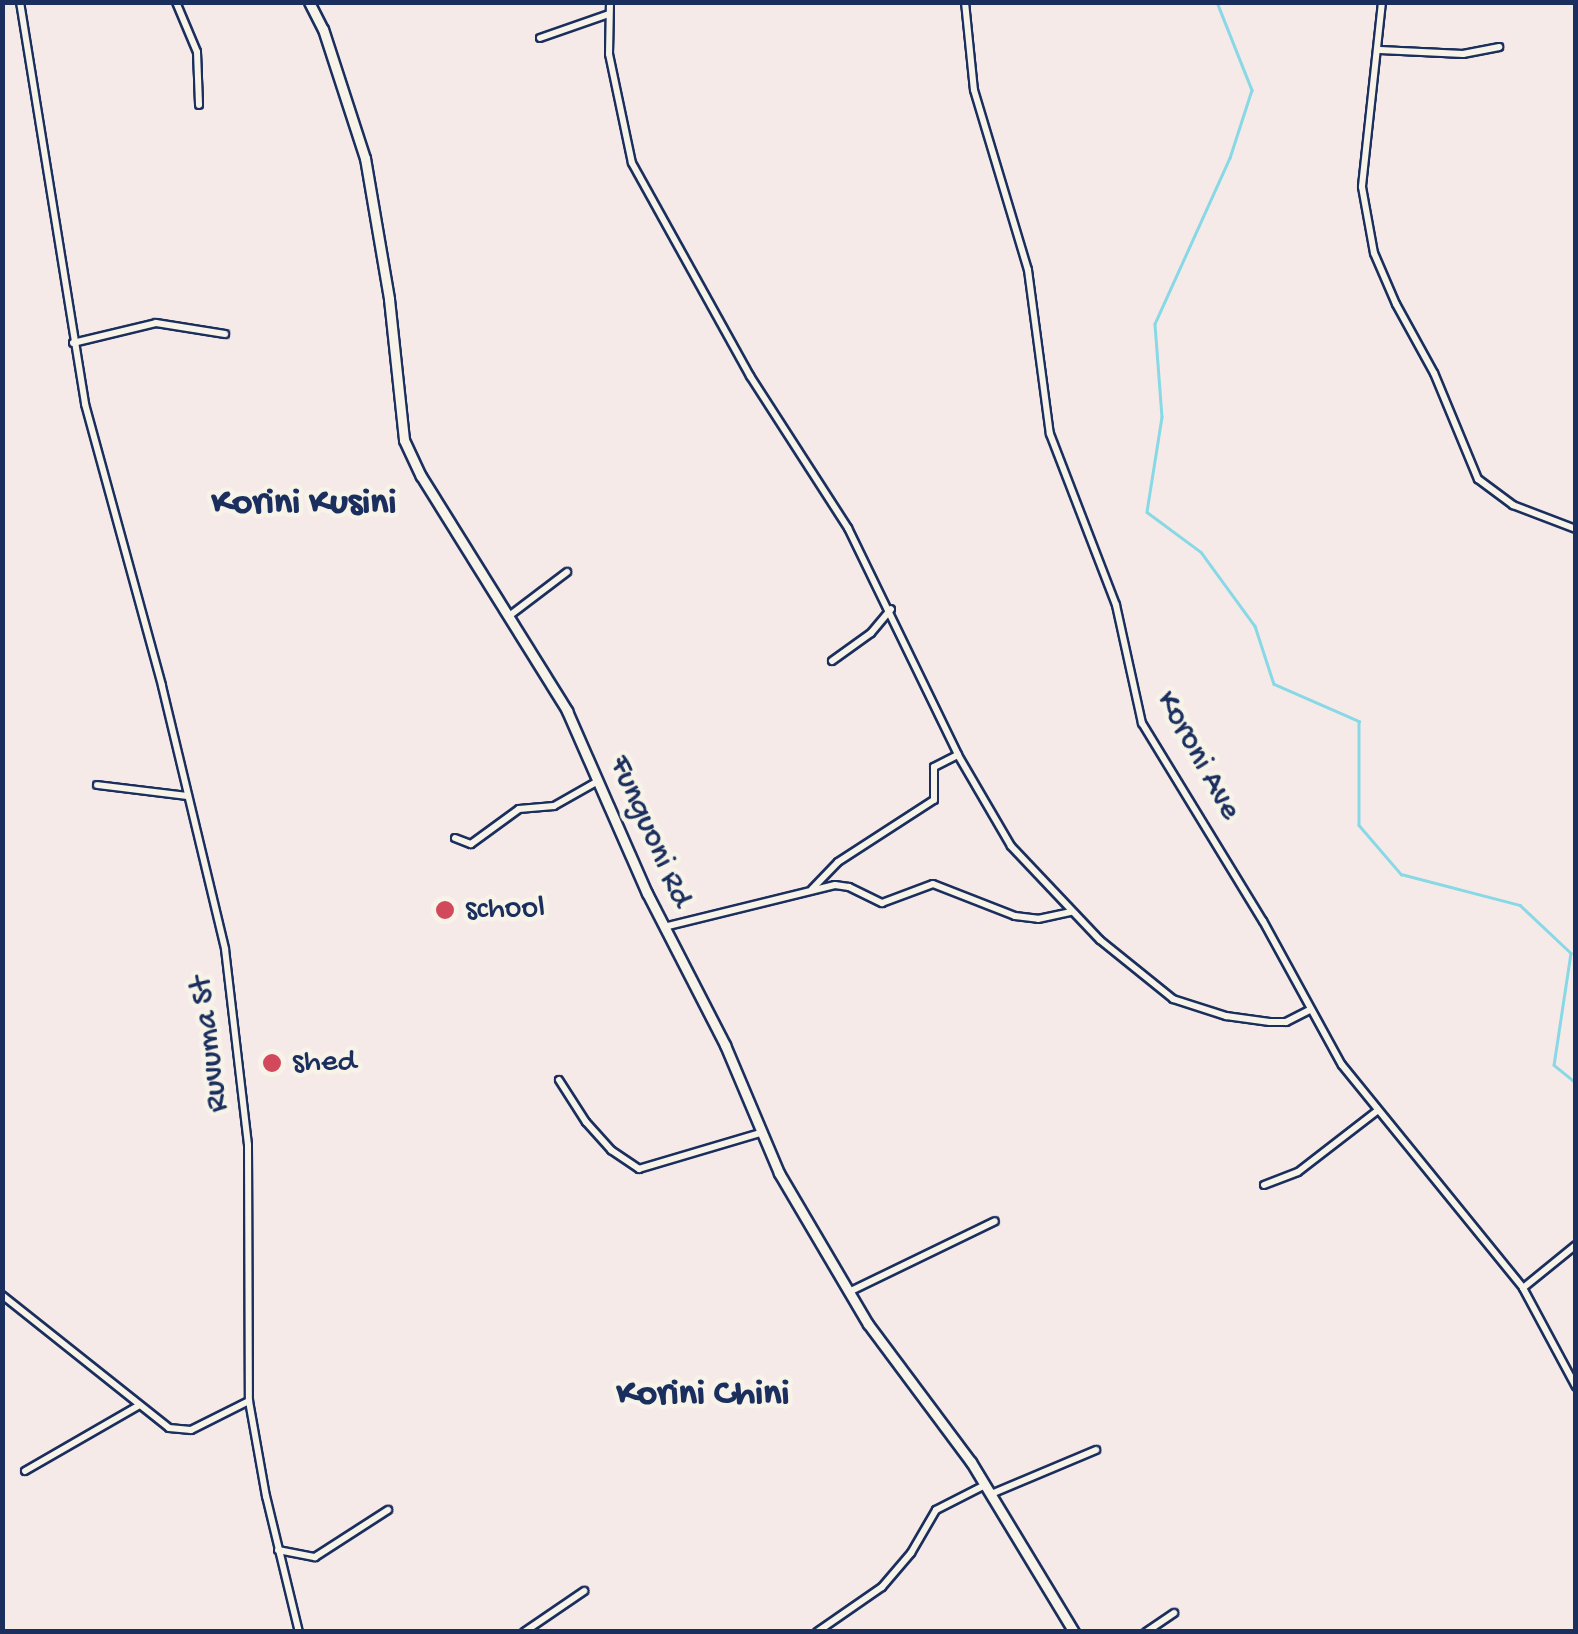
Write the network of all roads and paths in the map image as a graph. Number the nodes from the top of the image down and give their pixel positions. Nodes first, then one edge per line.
1 (20, 2) edge
2 (176, 2) edge
3 (309, 2) edge
4 (610, 2) edge
5 (965, 2) edge
6 (1382, 2) edge
7 (609, 14) junction
8 (540, 38) dead end
9 (1499, 47) dead end
10 (1380, 50) junction
11 (199, 105) dead end
12 (225, 334) dead end
13 (73, 342) junction
14 (1576, 529) edge
15 (567, 572) dead end
16 (891, 609) junction
17 (510, 616) junction
18 (832, 660) dead end
19 (958, 755) junction
20 (599, 780) junction
21 (97, 785) dead end
22 (186, 796) junction
23 (454, 838) dead end
24 (811, 890) junction
25 (1071, 912) junction
26 (664, 927) junction
27 (1310, 1010) junction
28 (559, 1080) dead end
29 (1376, 1111) junction
30 (760, 1133) junction
31 (1264, 1186) dead end
32 (994, 1222) dead end
33 (1576, 1244) edge
34 (1523, 1288) junction
35 (848, 1292) junction
36 (2, 1295) edge
37 (1576, 1387) edge
38 (249, 1401) junction
39 (138, 1406) junction
40 (1096, 1450) dead end
41 (25, 1471) dead end
42 (988, 1490) junction
43 (388, 1510) dead end
44 (278, 1550) junction
45 (584, 1590) dead end
46 (1174, 1613) dead end
47 (299, 1632) edge
48 (524, 1632) edge
49 (817, 1632) edge
50 (1074, 1632) edge
51 (1146, 1632) edge

1 - 13 street, Ruvuma St
2 - 11 street
3 - 17 street, Funguoni Rd
4 - 7 street
5 - 27 street, Koroni Ave
6 - 10 street
7 - 8 street
7 - 16 street
9 - 10 street
10 - 14 street
12 - 13 street
13 - 22 street, Ruvuma St
15 - 17 street
16 - 18 street
16 - 19 street
17 - 20 street, Funguoni Rd
19 - 24 street
19 - 25 street
20 - 23 street
20 - 26 street, Funguoni Rd
21 - 22 street
22 - 38 street, Ruvuma St
24 - 25 street
24 - 26 street
25 - 27 street
26 - 30 street, Funguoni Rd
27 - 29 street, Koroni Ave
28 - 30 street
29 - 31 street
29 - 34 street, Koroni Ave
30 - 35 street, Funguoni Rd
32 - 35 street
33 - 34 street
34 - 37 street, Koroni Ave
35 - 42 street, Funguoni Rd
36 - 39 street
38 - 39 street
38 - 44 street, Ruvuma St
39 - 41 street
40 - 42 street
42 - 49 street
42 - 50 street, Funguoni Rd
43 - 44 street
44 - 47 street, Ruvuma St
45 - 48 street
46 - 51 street

